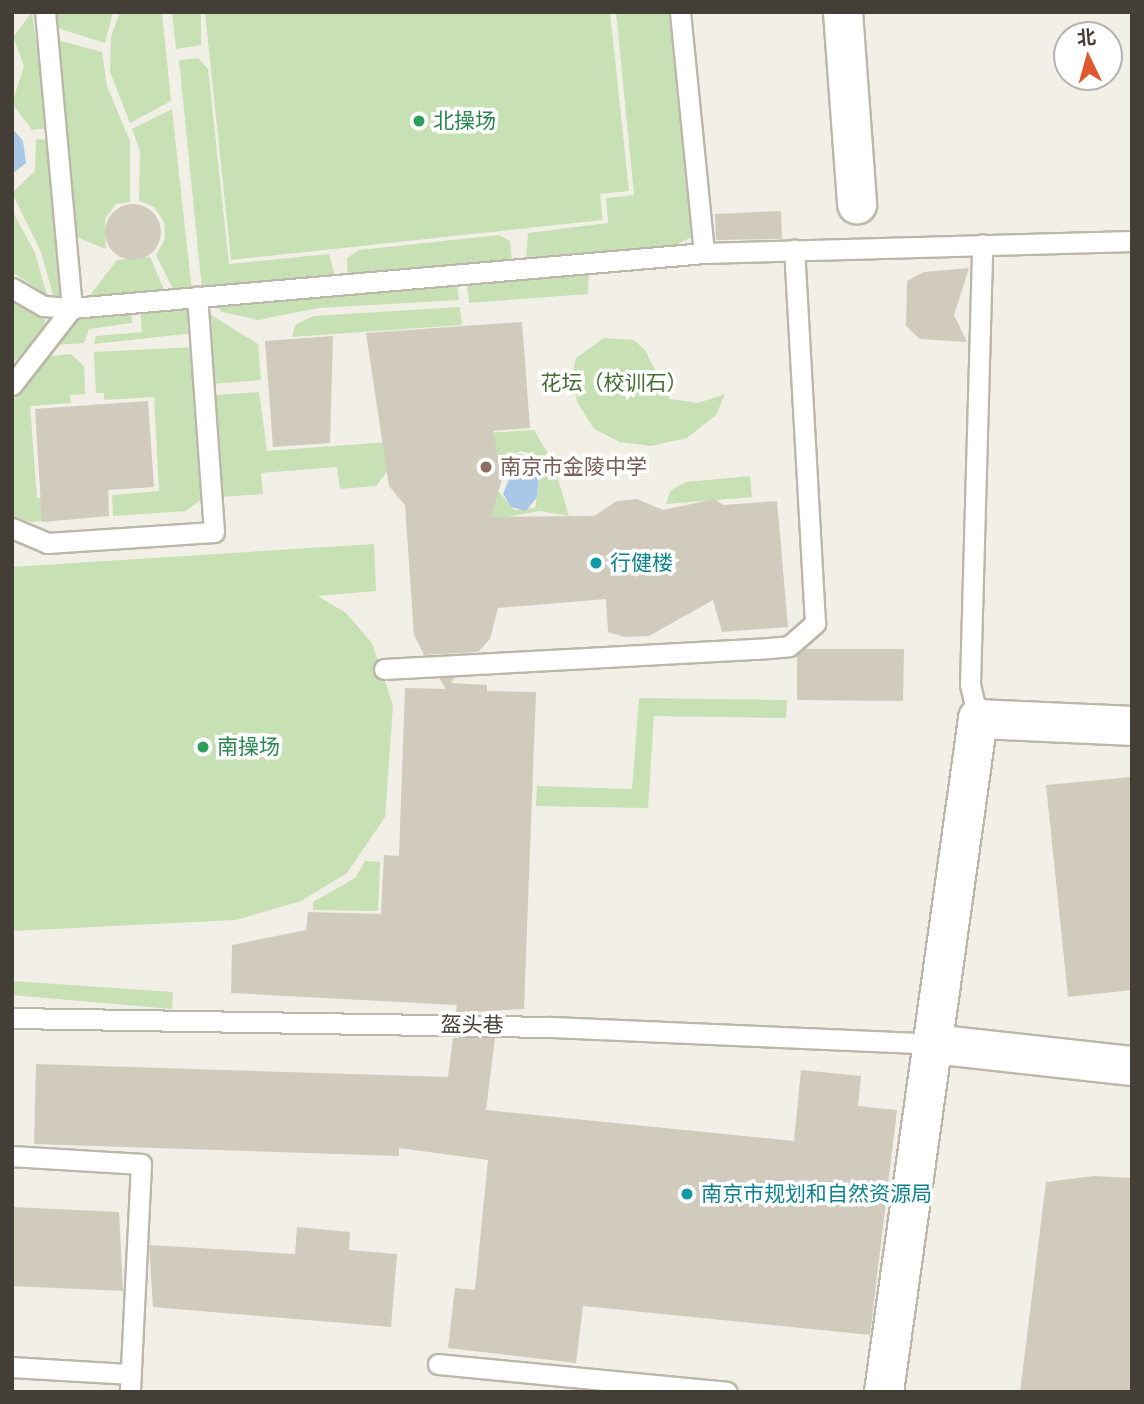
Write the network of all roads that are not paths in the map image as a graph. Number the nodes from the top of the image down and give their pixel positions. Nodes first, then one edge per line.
1 (45, 12) edge
2 (680, 12) edge
3 (843, 12) edge
4 (856, 204) dead end
5 (1132, 241) edge
6 (982, 244) junction
7 (794, 250) junction
8 (704, 253) junction
9 (12, 288) edge
10 (197, 297) junction
11 (72, 309) junction
12 (12, 384) edge
13 (12, 528) edge
14 (384, 669) dead end
15 (978, 719) junction
16 (1132, 726) edge
17 (12, 1018) edge
18 (932, 1044) junction
19 (1132, 1066) edge
20 (12, 1156) edge
21 (438, 1364) dead end
22 (12, 1367) edge
23 (131, 1383) edge
24 (727, 1392) edge
25 (884, 1392) edge

1 - 11 lane
2 - 8 lane
3 - 4 street
5 - 6 lane
6 - 7 lane
6 - 15 lane
7 - 8 lane
7 - 14 lane
8 - 10 lane
9 - 11 lane
10 - 11 lane
10 - 13 lane
11 - 12 lane
15 - 16 street
15 - 18 street
17 - 18 lane, 盔头巷
18 - 19 street
18 - 25 street
20 - 23 lane
21 - 24 lane
22 - 23 lane

